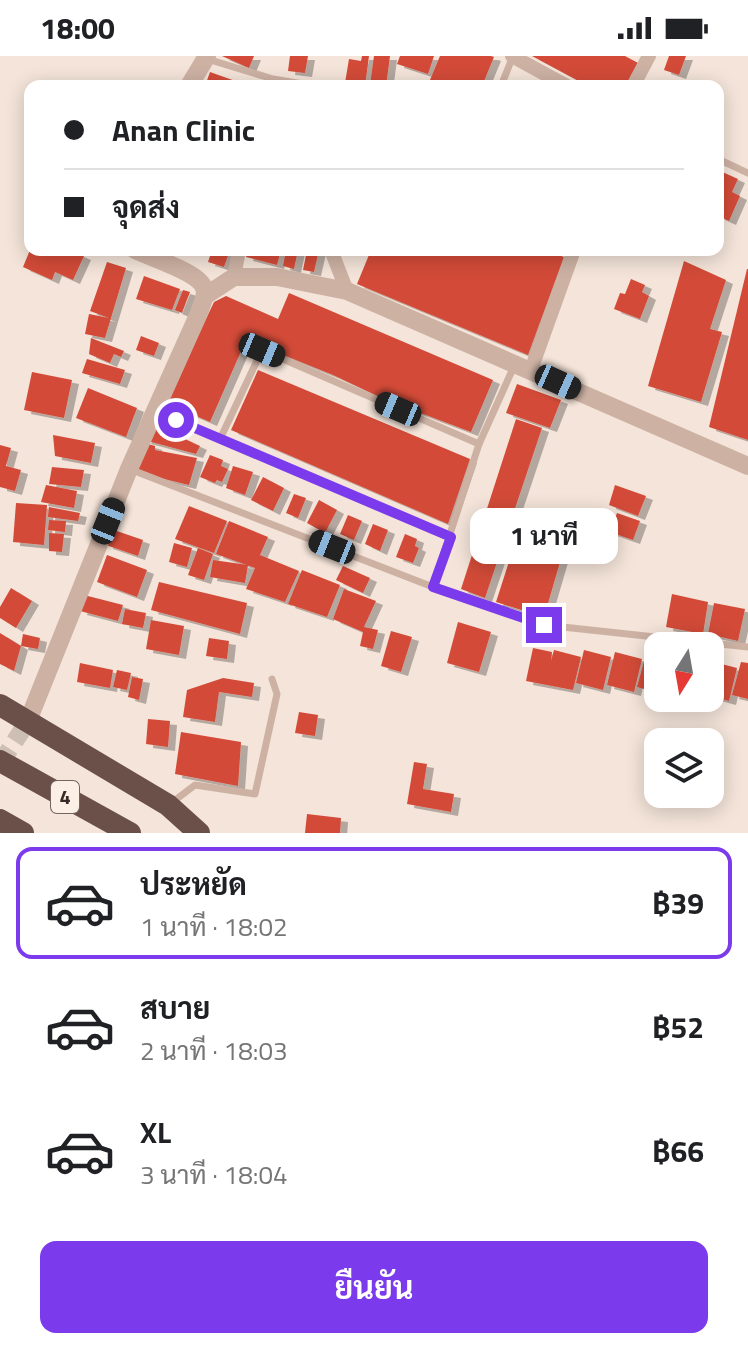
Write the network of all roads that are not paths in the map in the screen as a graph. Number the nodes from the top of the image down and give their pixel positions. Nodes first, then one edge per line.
1 (513, 56) edge
2 (649, 56) edge
3 (206, 57) edge
4 (193, 80) edge
5 (279, 80) edge
6 (503, 80) edge
7 (556, 80) edge
8 (636, 80) edge
9 (724, 162) edge
10 (748, 173) edge
11 (149, 256) edge
12 (238, 256) edge
13 (333, 256) edge
14 (571, 256) edge
15 (234, 277) junction
16 (347, 291) junction
17 (208, 294) dead end
18 (523, 366) junction
19 (154, 411) junction
20 (221, 437) junction
21 (479, 444) junction
22 (748, 466) edge
23 (129, 469) junction
24 (451, 537) junction
25 (433, 587) junction
26 (748, 647) edge
27 (272, 679) dead end
28 (0, 705) edge
29 (28, 721) junction
30 (0, 761) edge
31 (168, 805) junction
32 (0, 820) edge
33 (23, 833) edge
34 (130, 833) edge
35 (199, 833) edge

1 - 6 lane
1 - 7 street
2 - 8 street
3 - 4 street
3 - 5 lane
9 - 10 lane
11 - 19 street
12 - 15 street
13 - 16 street
14 - 18 street
15 - 16 street
15 - 17 street
16 - 18 street
18 - 21 lane
18 - 22 street
19 - 20 lane
19 - 23 street
20 - 21 lane
20 - 24 lane
21 - 24 lane
23 - 25 lane
23 - 29 street
24 - 25 lane
25 - 26 lane
27 - 31 lane
28 - 29 highway
29 - 31 highway
30 - 34 highway, 4, bridge
31 - 35 highway
32 - 33 highway

